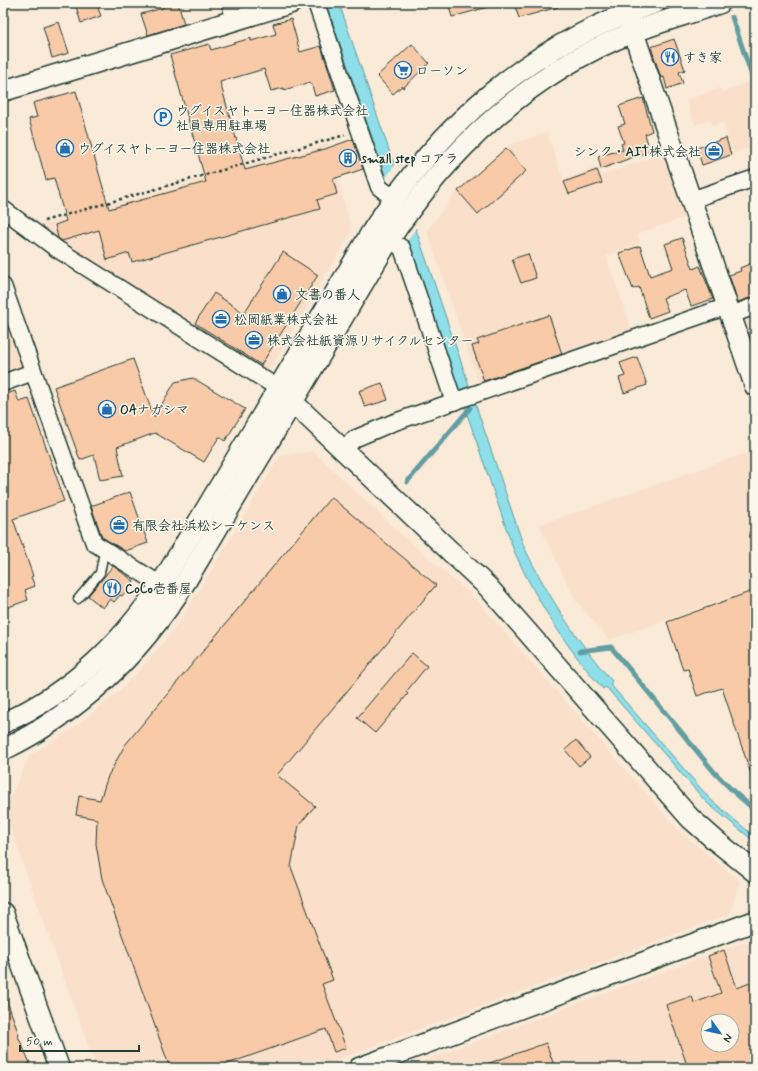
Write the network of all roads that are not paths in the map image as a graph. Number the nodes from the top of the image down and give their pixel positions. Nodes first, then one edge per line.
1 (291, 3) edge
2 (316, 3) edge
3 (655, 3) edge
4 (720, 3) edge
5 (625, 8) edge
6 (232, 12) edge
7 (633, 32) junction
8 (3, 90) edge
9 (755, 178) edge
10 (390, 198) junction
11 (691, 200) junction
12 (3, 209) edge
13 (393, 233) junction
14 (3, 286) edge
15 (755, 306) edge
16 (729, 311) junction
17 (33, 372) junction
18 (3, 383) edge
19 (755, 386) edge
20 (278, 388) junction
21 (292, 402) junction
22 (455, 402) junction
23 (344, 450) junction
24 (103, 557) dead end
25 (161, 585) junction
26 (78, 599) dead end
27 (3, 723) edge
28 (3, 750) edge
29 (755, 872) edge
30 (3, 913) edge
31 (755, 921) edge
32 (58, 1068) edge
33 (359, 1068) edge

1 - 6 street
2 - 10 street
3 - 5 street
4 - 7 street
5 - 7 street
5 - 10 street
6 - 8 street
7 - 11 street
7 - 13 street
9 - 11 street
10 - 20 street
11 - 16 street
12 - 20 street
13 - 21 street
13 - 22 street
14 - 17 street
15 - 16 street
16 - 19 street
16 - 22 street
17 - 18 street
17 - 25 street
20 - 21 street
20 - 25 street
21 - 23 street
21 - 28 street
22 - 23 street
23 - 29 street
24 - 26 lane
25 - 27 street
30 - 32 street
31 - 33 street

